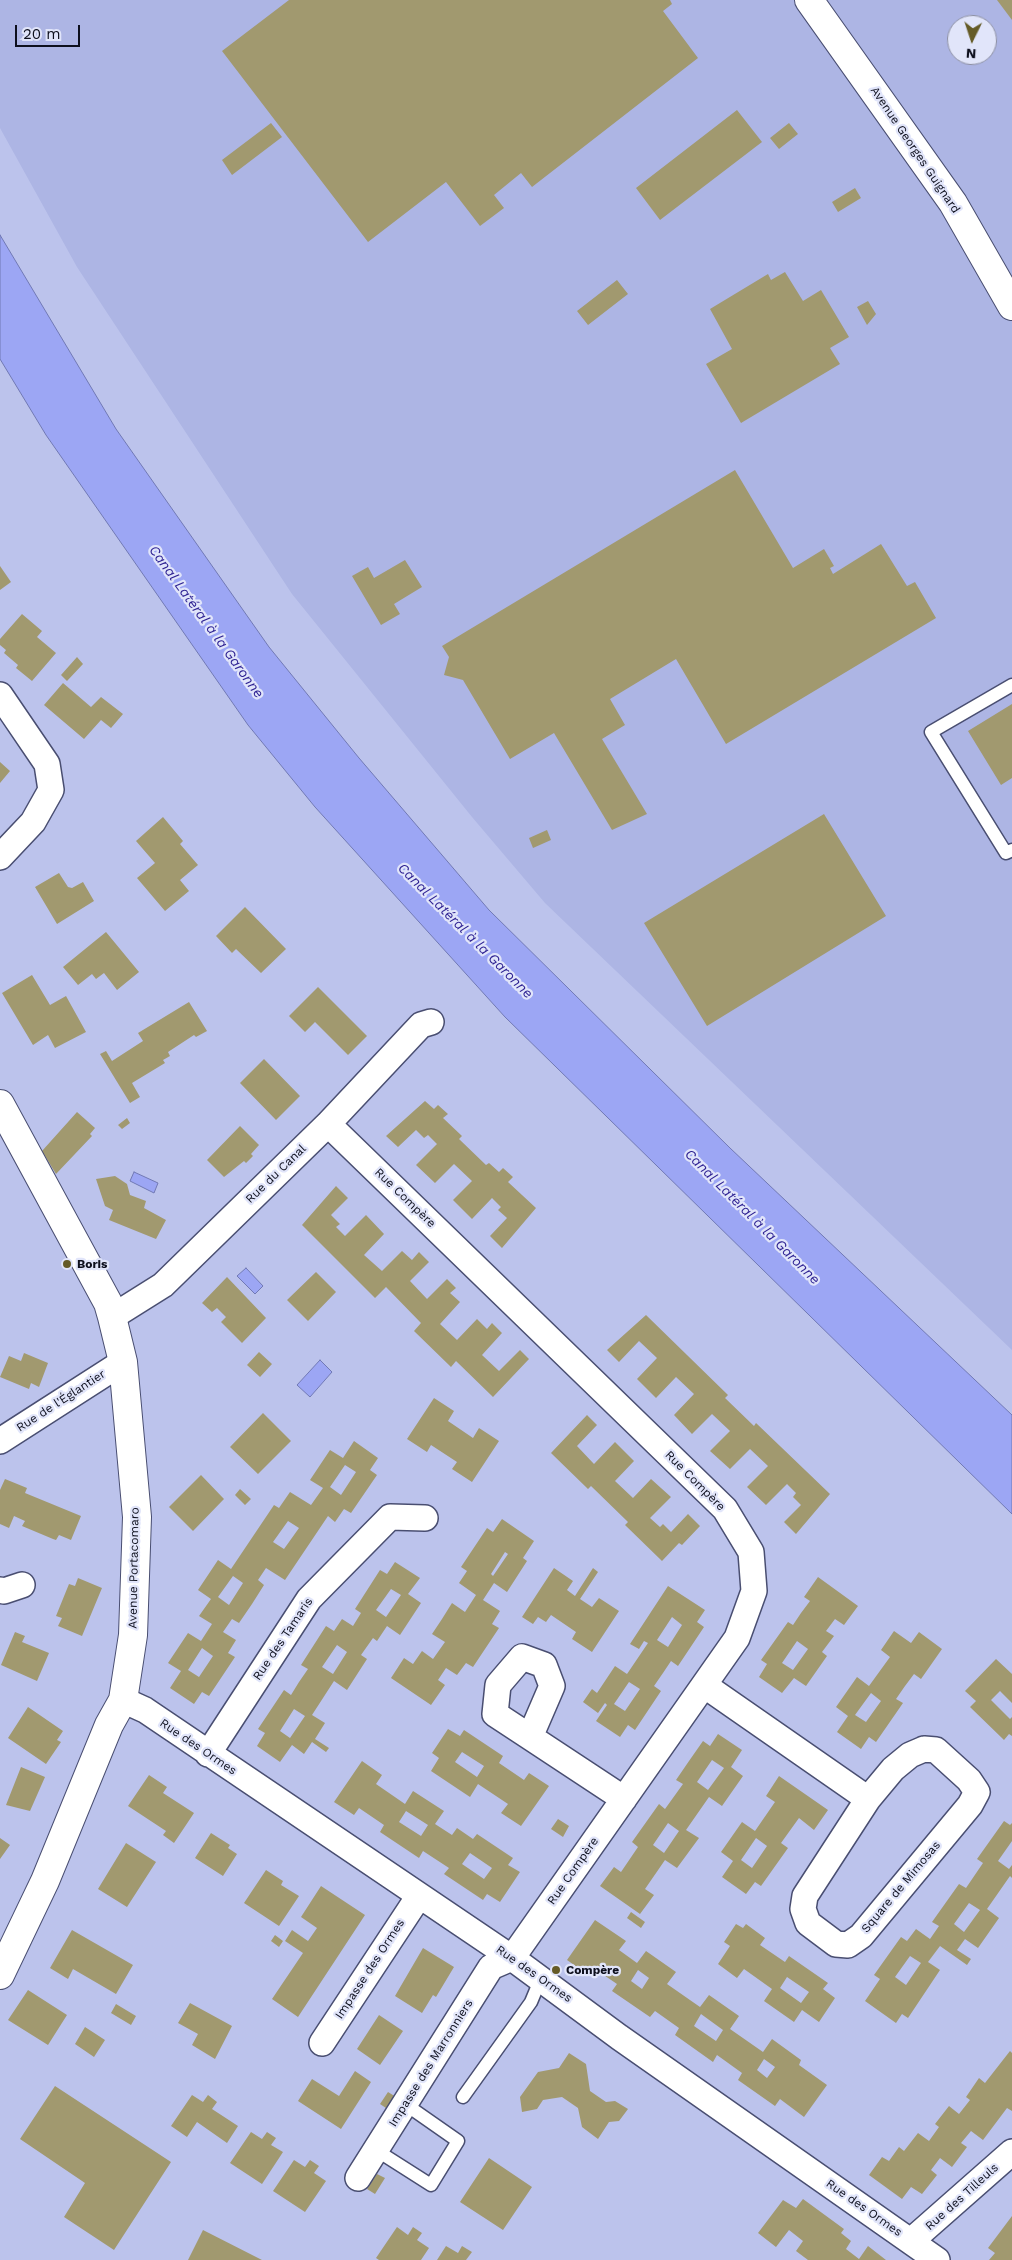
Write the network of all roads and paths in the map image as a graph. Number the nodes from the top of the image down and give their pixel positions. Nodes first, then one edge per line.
1 (809, 0) edge
2 (1012, 306) edge
3 (1012, 685) edge
4 (0, 695) edge
5 (1012, 850) edge
6 (0, 857) edge
7 (431, 1022) dead end
8 (0, 1104) edge
9 (328, 1124) junction
10 (112, 1317) junction
11 (123, 1362) junction
12 (0, 1441) edge
13 (425, 1518) dead end
14 (704, 1685) junction
15 (123, 1700) junction
16 (530, 1737) dead end
17 (208, 1754) junction
18 (624, 1799) junction
19 (868, 1799) junction
20 (419, 1896) junction
21 (512, 1958) junction
22 (3, 1960) edge
23 (541, 1978) junction
24 (322, 2043) dead end
25 (463, 2097) dead end
26 (405, 2104) junction
27 (376, 2150) junction
28 (1012, 2152) edge
29 (358, 2178) dead end
30 (912, 2241) junction
31 (936, 2260) edge

1 - 2 street, Avenue Georges Guignard
3 - 5 lane
4 - 6 street
7 - 9 street, Rue du Canal
8 - 10 street, Avenue Portacomaro
9 - 10 street, Rue du Canal
9 - 14 street, Rue Compère
10 - 11 street, Avenue Portacomaro
11 - 12 street, Rue de l'Églantier
11 - 15 street, Avenue Portacomaro
13 - 17 street, Rue des Tamaris
14 - 18 street, Rue Compère
14 - 19 street
15 - 17 street, Rue des Ormes
15 - 22 street, Avenue Portacomaro
16 - 18 street
17 - 20 street, Rue des Ormes
18 - 21 street, Rue Compère
19 - 19 street, Square de Mimosas
20 - 21 street, Rue des Ormes
20 - 24 street, Impasse des Ormes
21 - 23 street, Rue des Ormes
21 - 26 street, Impasse des Marronniers
23 - 25 lane
23 - 30 street, Rue des Ormes
26 - 27 street, Impasse des Marronniers
26 - 27 lane
27 - 29 street, Impasse des Marronniers
28 - 30 street, Rue des Tilleuls
30 - 31 street, Rue des Ormes

